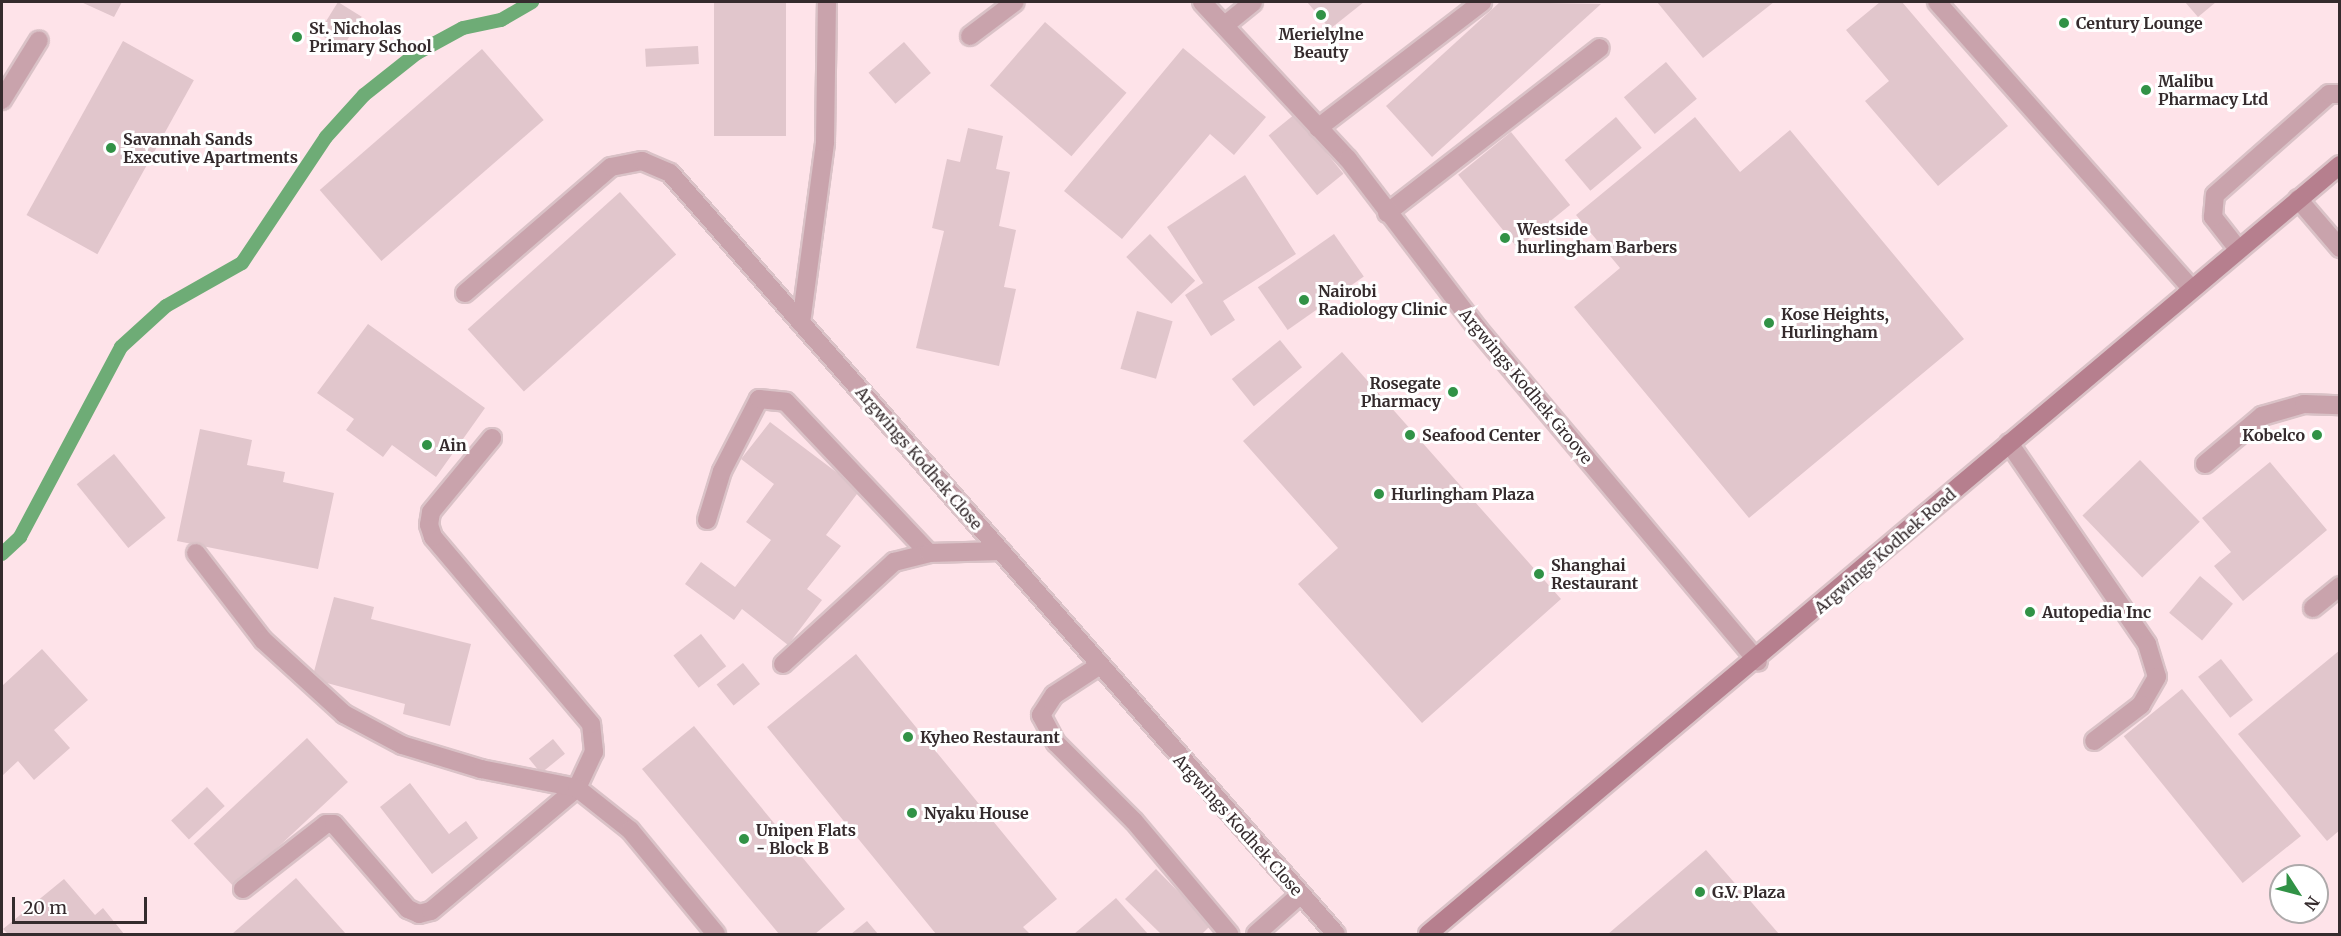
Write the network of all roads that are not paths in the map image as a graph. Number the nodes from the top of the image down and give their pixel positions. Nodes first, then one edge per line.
1 (827, 2) edge
2 (1015, 2) edge
3 (1203, 2) edge
4 (1252, 2) edge
5 (1482, 2) edge
6 (1937, 2) edge
7 (1226, 25) junction
8 (970, 36) dead end
9 (39, 40) dead end
10 (1600, 48) dead end
11 (2340, 94) edge
12 (2, 100) edge
13 (1318, 128) junction
14 (2340, 165) edge
15 (2298, 199) junction
16 (1387, 213) junction
17 (2340, 248) edge
18 (2238, 249) junction
19 (2191, 288) junction
20 (465, 293) dead end
21 (801, 323) junction
22 (2340, 405) edge
23 (492, 438) dead end
24 (2009, 443) junction
25 (2205, 464) dead end
26 (707, 520) dead end
27 (1001, 551) junction
28 (196, 553) dead end
29 (929, 553) junction
30 (2340, 586) edge
31 (2313, 608) dead end
32 (1758, 662) junction
33 (783, 664) dead end
34 (1097, 667) junction
35 (2094, 741) dead end
36 (577, 788) junction
37 (243, 890) dead end
38 (1300, 895) junction
39 (710, 932) edge
40 (1229, 934) edge
41 (1256, 934) edge
42 (1336, 934) edge
43 (1428, 934) edge

1 - 21 street
2 - 8 street
3 - 7 street, Argwings Kodhek Groove
4 - 7 street
5 - 13 street
6 - 19 street
7 - 13 street, Argwings Kodhek Groove
9 - 12 street
10 - 16 street
11 - 18 street
13 - 16 street, Argwings Kodhek Groove
14 - 15 main road, Argwings Kodhek Road
15 - 17 street
15 - 18 main road, Argwings Kodhek Road
16 - 32 street, Argwings Kodhek Groove
18 - 19 main road, Argwings Kodhek Road
19 - 24 main road, Argwings Kodhek Road
20 - 21 street, Argwings Kodhek Close
21 - 27 street, Argwings Kodhek Close
22 - 25 street
23 - 36 street
24 - 32 main road, Argwings Kodhek Road
24 - 35 street
26 - 29 street
27 - 29 street
27 - 34 street, Argwings Kodhek Close
28 - 36 street
29 - 33 street
30 - 31 street
32 - 43 main road, Argwings Kodhek Road
34 - 38 street, Argwings Kodhek Close
34 - 40 street
36 - 37 street
36 - 39 street
38 - 41 street
38 - 42 street, Argwings Kodhek Close

